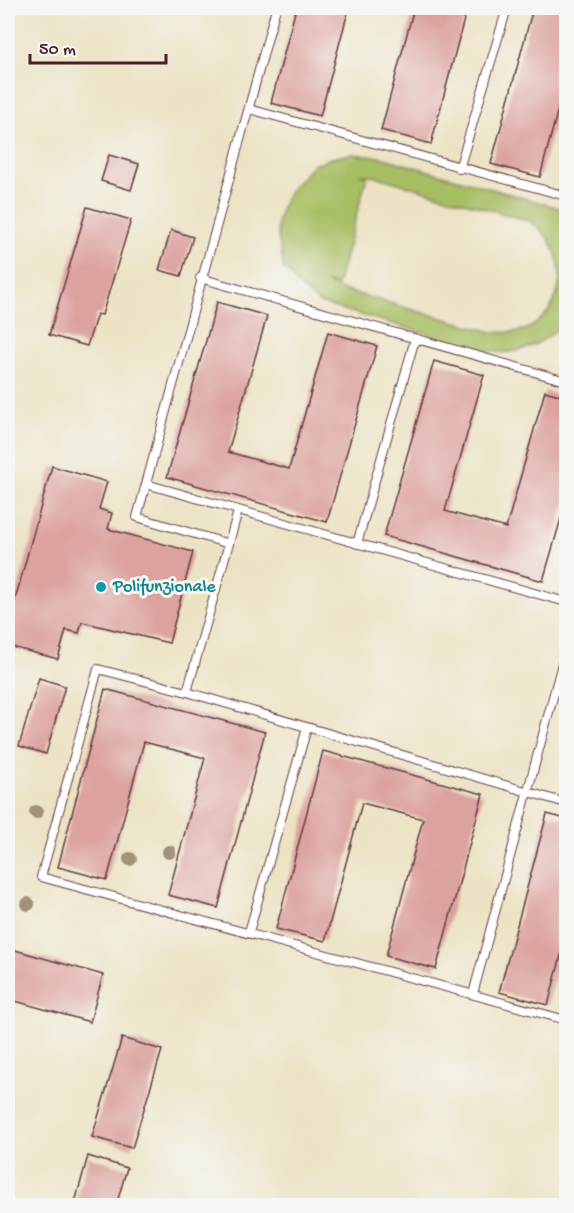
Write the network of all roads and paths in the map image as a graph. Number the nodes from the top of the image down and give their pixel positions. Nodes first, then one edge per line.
1 (276, 8) edge
2 (507, 8) edge
3 (249, 109) junction
4 (459, 169) junction
5 (567, 196) edge
6 (200, 278) junction
7 (415, 339) junction
8 (567, 381) edge
9 (146, 484) junction
10 (238, 511) junction
11 (229, 544) junction
12 (357, 544) junction
13 (567, 602) edge
14 (567, 649) edge
15 (187, 692) junction
16 (307, 728) junction
17 (528, 791) junction
18 (567, 802) edge
19 (249, 932) junction
20 (473, 994) junction
21 (567, 1020) edge

1 - 3 lane
2 - 4 lane
3 - 4 lane
3 - 6 lane
4 - 5 lane
6 - 7 lane
6 - 9 lane
7 - 8 lane
7 - 12 lane
9 - 10 lane
9 - 11 lane
10 - 11 lane
10 - 12 lane
11 - 15 lane
12 - 13 lane
14 - 17 lane
15 - 16 lane
15 - 19 lane
16 - 17 lane
16 - 19 lane
17 - 18 lane
17 - 20 lane
19 - 20 lane
20 - 21 lane

